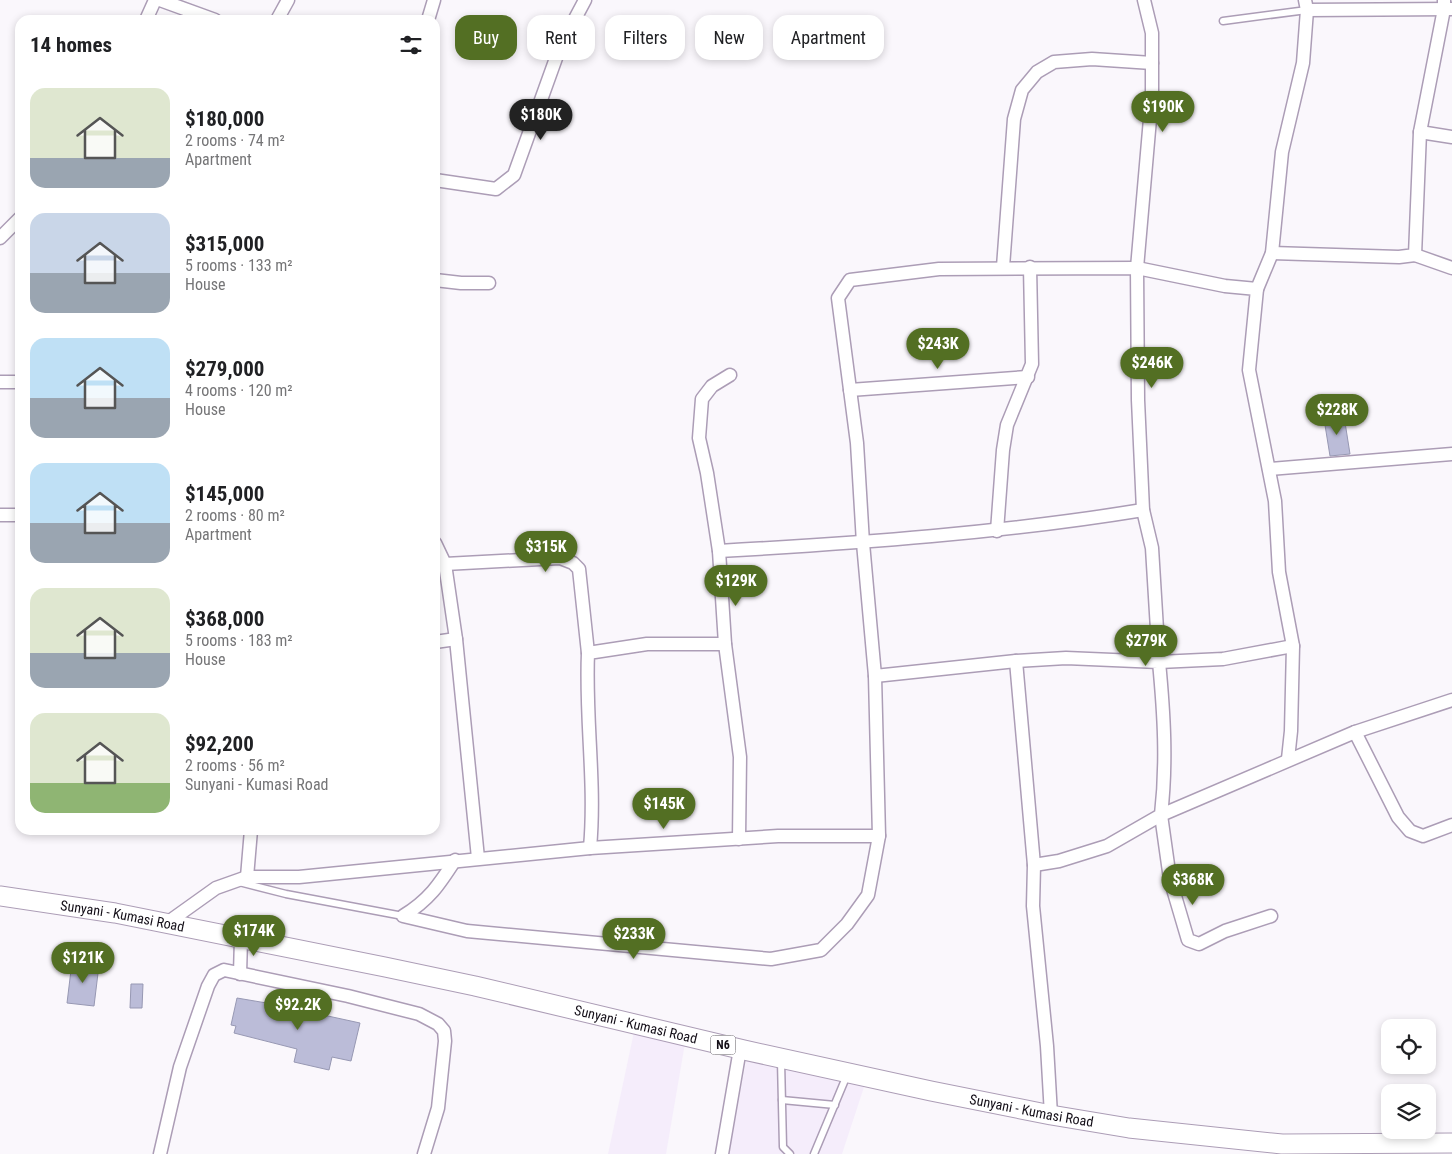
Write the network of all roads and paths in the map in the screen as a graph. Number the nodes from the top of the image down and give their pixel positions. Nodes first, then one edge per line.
1 (154, 0) edge
2 (160, 0) edge
3 (288, 0) edge
4 (434, 0) edge
5 (585, 0) edge
6 (1144, 0) edge
7 (1306, 5) edge
8 (1447, 6) edge
9 (148, 15) edge
10 (201, 15) edge
11 (280, 15) edge
12 (430, 15) edge
13 (1223, 21) dead end
14 (1152, 63) junction
15 (1420, 132) junction
16 (1452, 137) edge
17 (440, 181) edge
18 (15, 226) edge
19 (0, 238) edge
20 (1272, 253) junction
21 (1415, 255) junction
22 (1003, 267) junction
23 (1030, 267) junction
24 (1138, 268) junction
25 (1452, 268) edge
26 (440, 281) edge
27 (489, 283) dead end
28 (1257, 290) junction
29 (730, 375) dead end
30 (1028, 377) junction
31 (0, 382) edge
32 (15, 382) edge
33 (850, 390) junction
34 (1452, 454) edge
35 (1269, 469) junction
36 (1142, 510) junction
37 (0, 516) edge
38 (15, 516) edge
39 (997, 531) junction
40 (863, 543) junction
41 (719, 551) junction
42 (440, 554) edge
43 (445, 564) junction
44 (456, 640) junction
45 (440, 642) edge
46 (725, 644) junction
47 (1292, 646) junction
48 (588, 653) junction
49 (1016, 661) junction
50 (1159, 662) junction
51 (875, 676) junction
52 (1452, 700) edge
53 (1355, 732) junction
54 (1288, 760) junction
55 (1161, 815) junction
56 (1452, 825) edge
57 (250, 835) edge
58 (879, 836) junction
59 (739, 840) junction
60 (590, 848) junction
61 (478, 858) junction
62 (455, 860) junction
63 (1034, 865) junction
64 (242, 879) junction
65 (0, 896) edge
66 (403, 916) junction
67 (1271, 916) dead end
68 (167, 922) junction
69 (241, 939) junction
70 (240, 974) junction
71 (740, 1049) junction
72 (781, 1057) junction
73 (848, 1072) junction
74 (782, 1100) junction
75 (835, 1105) junction
76 (1051, 1115) junction
77 (1452, 1143) edge
78 (160, 1154) edge
79 (424, 1154) edge
80 (722, 1154) edge
81 (790, 1154) edge
82 (814, 1154) edge

1 - 9 street
2 - 10 street
3 - 11 street
4 - 12 street
5 - 17 street
6 - 14 street
7 - 8 street
7 - 13 lane
7 - 20 street
8 - 15 street
14 - 22 street
14 - 24 street
15 - 16 street
15 - 21 street
18 - 19 street
20 - 21 street
20 - 28 street
21 - 25 street
22 - 23 street
22 - 33 street
23 - 24 street
23 - 30 street
24 - 28 street
24 - 36 street
26 - 27 street
28 - 35 street
29 - 41 street
30 - 33 street
30 - 39 street
31 - 32 street
33 - 40 street
34 - 35 street
35 - 47 street
36 - 39 street
36 - 50 street
37 - 38 street
39 - 40 street
40 - 41 street
40 - 51 street
41 - 46 street
42 - 43 street
43 - 44 street
43 - 48 street
44 - 45 street
44 - 61 street
46 - 48 street
46 - 59 street
47 - 50 street
47 - 54 street
48 - 60 street
49 - 50 street
49 - 51 street
49 - 63 street
50 - 55 street
51 - 58 street
52 - 53 street
53 - 54 street
53 - 56 street
54 - 55 street
55 - 63 street
55 - 67 street
57 - 64 street
58 - 59 street
58 - 66 street
59 - 60 street
60 - 61 street
61 - 62 street
62 - 64 street
62 - 66 street
63 - 76 street
64 - 66 lane
64 - 68 street
65 - 68 main road, Sunyani - Kumasi Road / N6
68 - 69 main road, Sunyani - Kumasi Road / N6
69 - 70 street
69 - 71 main road, Sunyani - Kumasi Road / N6
70 - 78 street
70 - 79 street
71 - 72 main road, Sunyani - Kumasi Road / N6
71 - 80 street
72 - 73 main road, Sunyani - Kumasi Road / N6
72 - 74 lane
73 - 75 lane
73 - 76 main road, Sunyani - Kumasi Road / N6
74 - 75 lane
74 - 81 lane
75 - 82 lane
76 - 77 main road, Sunyani - Kumasi Road / N6

